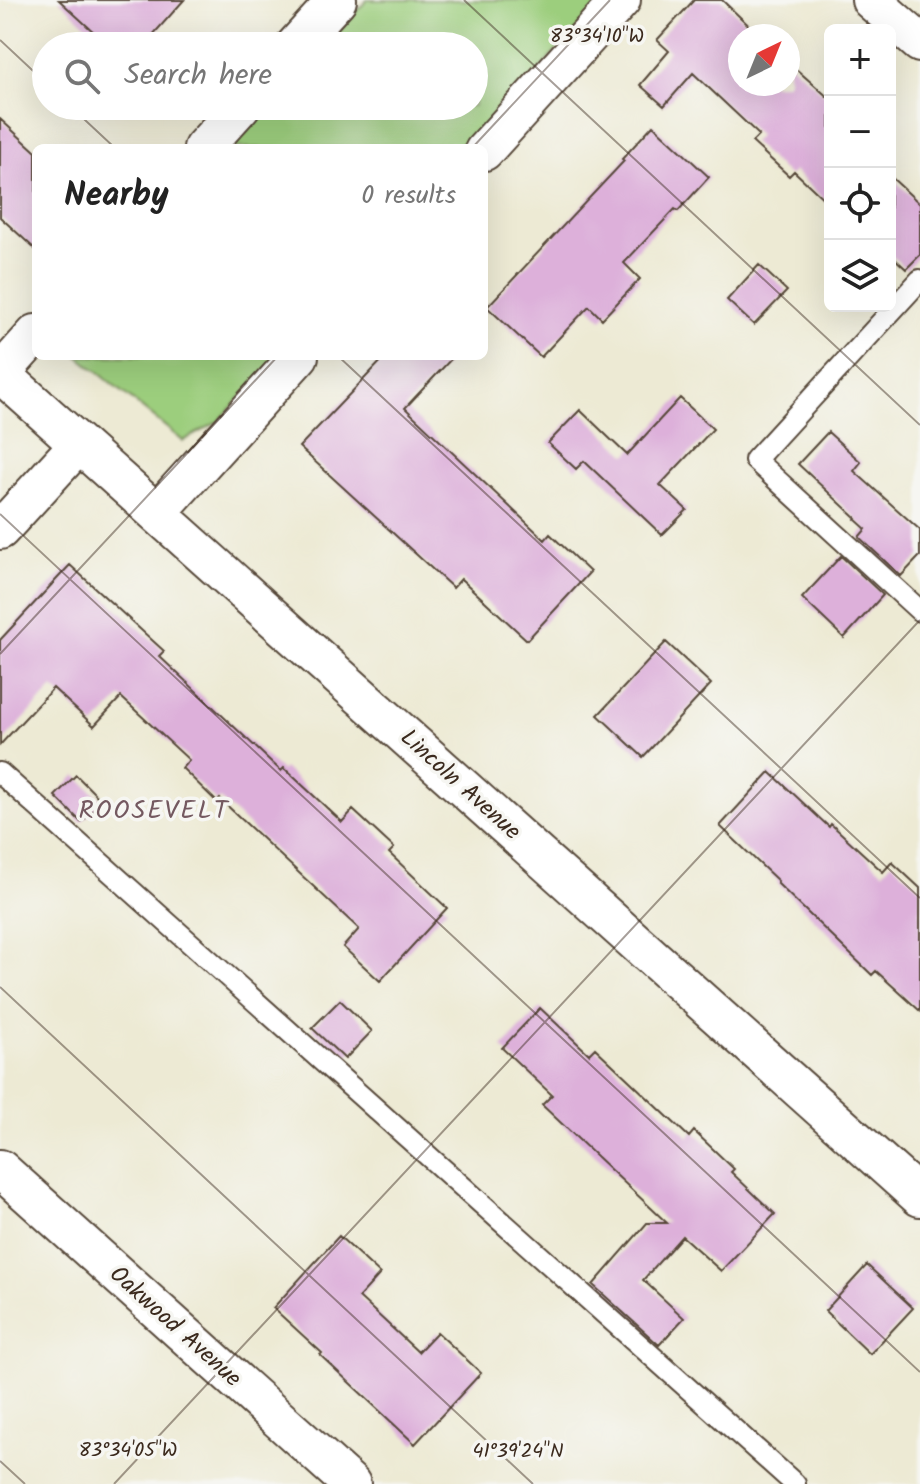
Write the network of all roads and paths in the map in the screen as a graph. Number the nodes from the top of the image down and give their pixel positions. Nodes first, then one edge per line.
1 (337, 0) edge
2 (621, 0) edge
3 (871, 0) edge
4 (308, 32) edge
5 (920, 43) edge
6 (228, 120) edge
7 (207, 144) edge
8 (488, 147) edge
9 (920, 280) edge
10 (32, 338) edge
11 (295, 360) edge
12 (0, 373) edge
13 (79, 444) junction
14 (157, 513) junction
15 (0, 530) edge
16 (920, 611) edge
17 (0, 773) edge
18 (0, 1169) edge
19 (920, 1197) edge
20 (351, 1484) edge
21 (795, 1484) edge

1 - 4 street
2 - 8 street
3 - 5 street
6 - 7 street
9 - 16 lane
10 - 12 street
11 - 14 street
12 - 13 street, Lincoln Avenue
13 - 14 street, Lincoln Avenue
13 - 15 street
14 - 19 street, Lincoln Avenue
17 - 21 lane
18 - 20 street, Oakwood Avenue

